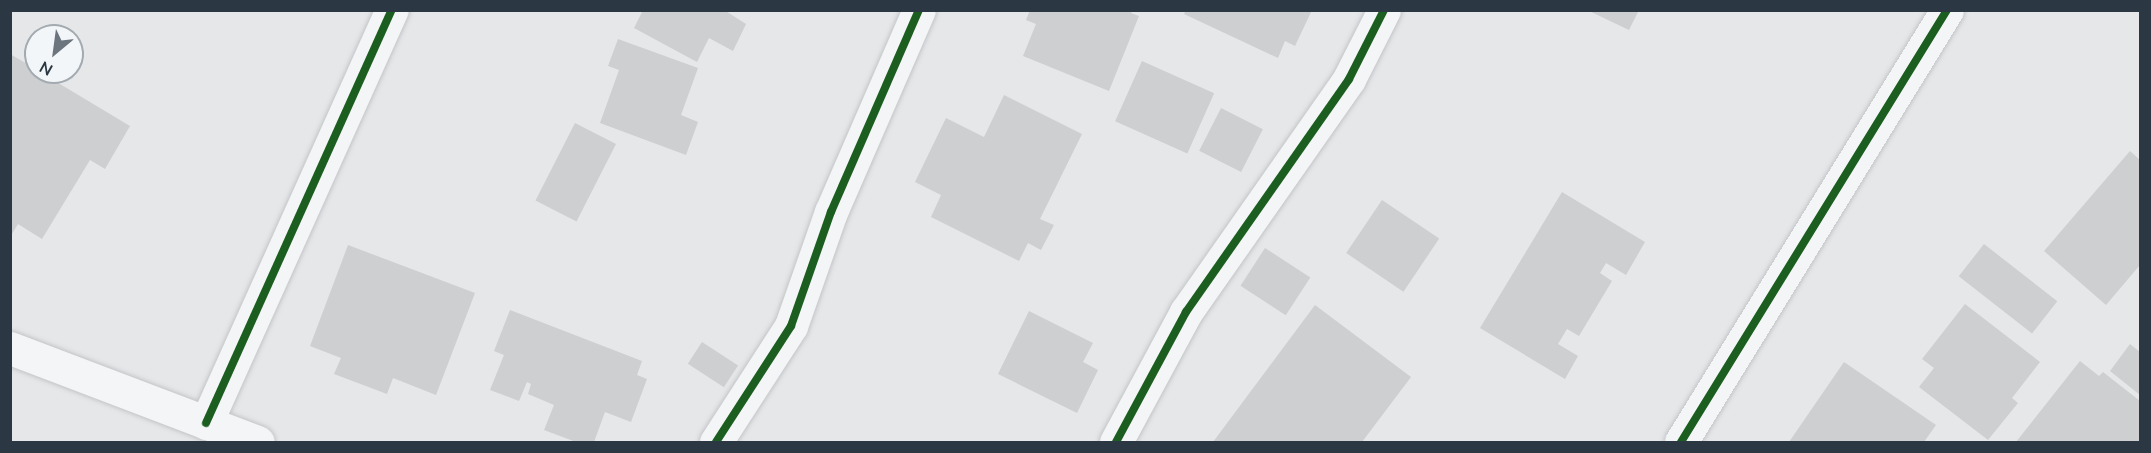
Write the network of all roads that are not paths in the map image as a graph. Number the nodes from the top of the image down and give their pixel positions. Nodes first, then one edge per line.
1 (392, 10) edge
2 (919, 10) edge
3 (1384, 10) edge
4 (1947, 10) edge
5 (10, 348) edge
6 (206, 423) junction
7 (258, 442) edge
8 (716, 442) edge
9 (1116, 442) edge
10 (1681, 442) edge

1 - 6 street
2 - 8 street
3 - 9 street
4 - 10 street
5 - 6 street
6 - 7 street

